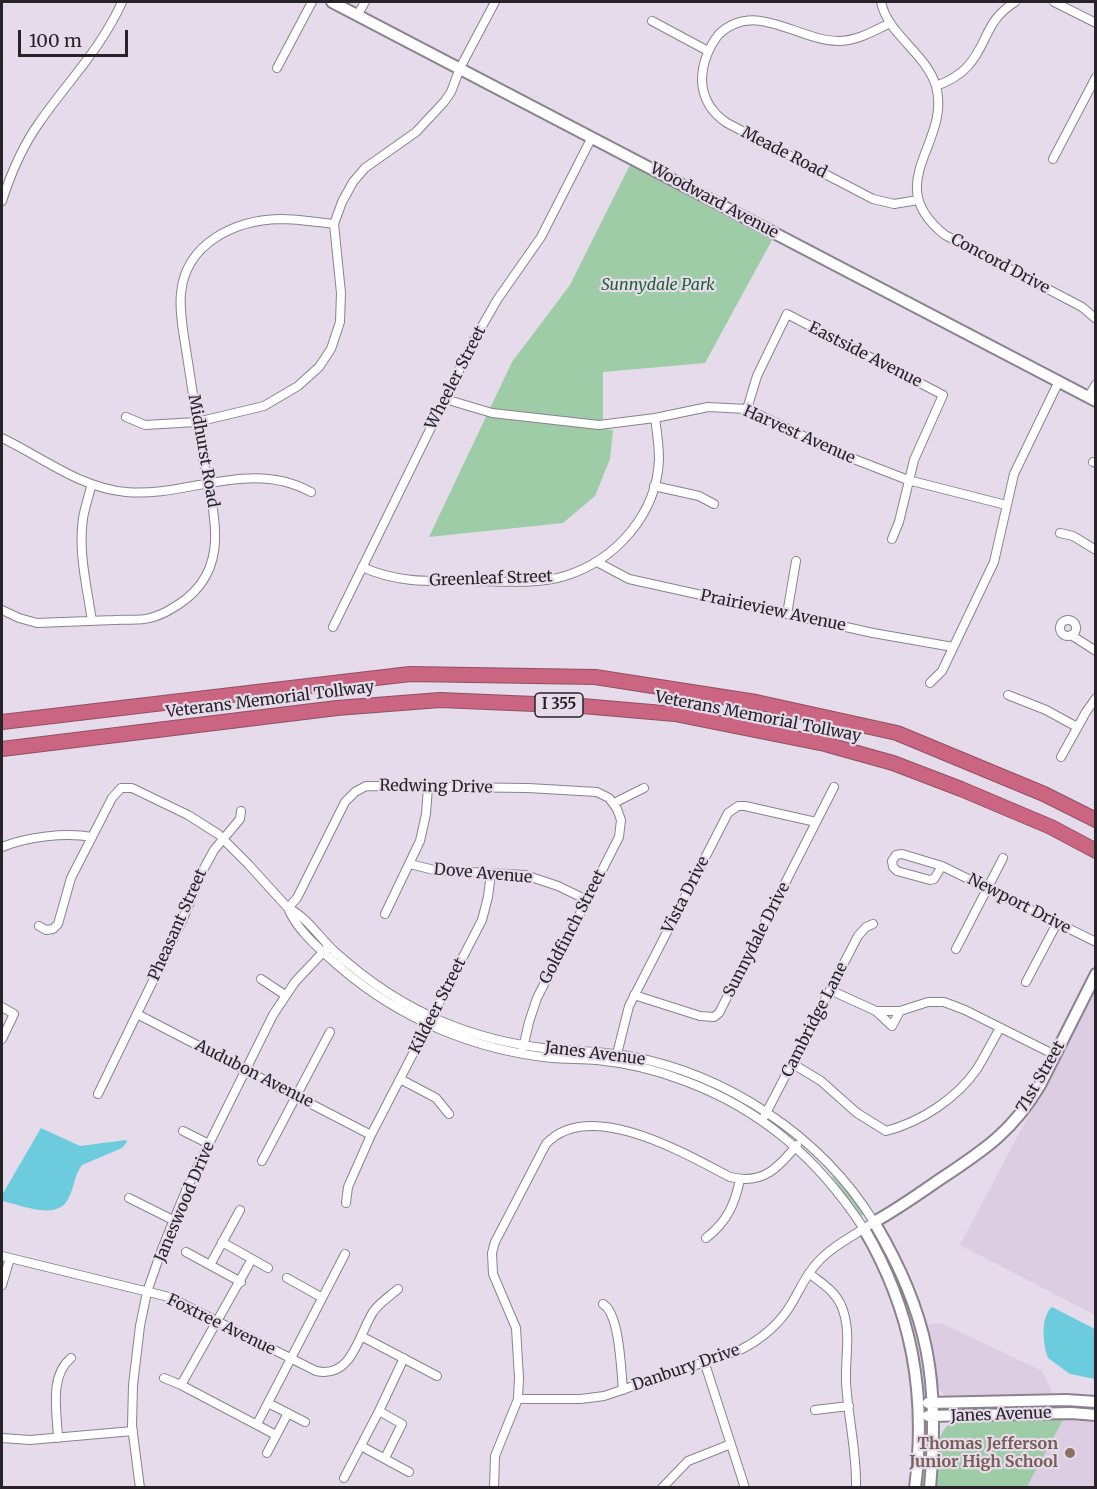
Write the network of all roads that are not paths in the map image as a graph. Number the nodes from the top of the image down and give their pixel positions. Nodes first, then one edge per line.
1 (122, 2) edge
2 (312, 2) edge
3 (332, 2) edge
4 (365, 2) edge
5 (495, 2) edge
6 (881, 2) edge
7 (1014, 2) edge
8 (1054, 2) edge
9 (358, 14) junction
10 (652, 21) dead end
11 (890, 23) junction
12 (1095, 23) edge
13 (708, 51) junction
14 (277, 68) dead end
15 (460, 68) junction
16 (1095, 76) edge
17 (936, 86) junction
18 (592, 137) junction
19 (1053, 159) dead end
20 (918, 200) junction
21 (2, 201) edge
22 (334, 224) junction
23 (1095, 319) edge
24 (1059, 381) junction
25 (1095, 384) edge
26 (445, 399) junction
27 (1092, 399) edge
28 (747, 409) junction
29 (126, 417) dead end
30 (655, 418) junction
31 (197, 422) junction
32 (2, 438) edge
33 (908, 480) junction
34 (208, 482) junction
35 (92, 486) junction
36 (654, 486) junction
37 (311, 492) dead end
38 (714, 504) dead end
39 (1006, 505) junction
40 (1060, 534) dead end
41 (892, 539) dead end
42 (1095, 550) edge
43 (796, 561) dead end
44 (597, 562) junction
45 (362, 567) junction
46 (2, 610) edge
47 (787, 614) junction
48 (92, 621) junction
49 (333, 627) dead end
50 (1071, 635) dead end
51 (953, 647) junction
52 (1095, 651) edge
53 (930, 682) dead end
54 (1008, 695) dead end
55 (1095, 698) edge
56 (2, 722) edge
57 (1077, 727) junction
58 (2, 749) edge
59 (1061, 757) dead end
60 (428, 787) junction
61 (834, 787) dead end
62 (644, 788) dead end
63 (614, 803) junction
64 (241, 811) dead end
65 (1095, 820) edge
66 (816, 822) junction
67 (92, 837) junction
68 (224, 839) junction
69 (2, 847) edge
70 (1095, 851) edge
71 (1003, 858) dead end
72 (410, 864) junction
73 (942, 866) junction
74 (491, 873) junction
75 (988, 887) junction
76 (587, 900) junction
77 (288, 908) junction
78 (385, 914) dead end
79 (1057, 923) junction
80 (873, 924) dead end
81 (39, 926) dead end
82 (1095, 942) edge
83 (326, 949) junction
84 (956, 949) dead end
85 (1095, 974) edge
86 (261, 979) dead end
87 (1026, 982) dead end
88 (830, 990) junction
89 (285, 995) junction
90 (634, 995) junction
91 (2, 1007) edge
92 (876, 1011) junction
93 (900, 1011) junction
94 (137, 1014) junction
95 (430, 1020) junction
96 (1000, 1028) junction
97 (330, 1032) dead end
98 (2, 1039) edge
99 (522, 1049) junction
100 (1056, 1055) junction
101 (616, 1058) junction
102 (793, 1064) junction
103 (246, 1070) junction
104 (400, 1079) junction
105 (98, 1094) dead end
106 (295, 1095) junction
107 (767, 1113) junction
108 (449, 1114) dead end
109 (762, 1121) junction
110 (183, 1131) dead end
111 (371, 1135) junction
112 (802, 1140) junction
113 (209, 1144) junction
114 (795, 1148) junction
115 (262, 1161) dead end
116 (740, 1179) junction
117 (129, 1198) dead end
118 (346, 1203) dead end
119 (240, 1210) dead end
120 (173, 1220) junction
121 (874, 1222) junction
122 (864, 1229) junction
123 (706, 1238) dead end
124 (222, 1242) junction
125 (186, 1252) dead end
126 (345, 1254) dead end
127 (6, 1257) edge
128 (252, 1259) junction
129 (210, 1265) junction
130 (268, 1268) dead end
131 (809, 1273) junction
132 (287, 1278) dead end
133 (241, 1282) junction
134 (2, 1285) edge
135 (398, 1289) dead end
136 (147, 1292) junction
137 (321, 1297) junction
138 (603, 1304) dead end
139 (216, 1322) junction
140 (361, 1336) junction
141 (72, 1358) dead end
142 (404, 1358) junction
143 (290, 1359) junction
144 (705, 1364) junction
145 (437, 1376) dead end
146 (164, 1378) dead end
147 (182, 1385) junction
148 (623, 1390) junction
149 (518, 1399) junction
150 (1095, 1401) edge
151 (268, 1403) junction
152 (919, 1403) junction
153 (934, 1403) junction
154 (849, 1406) junction
155 (815, 1410) dead end
156 (379, 1412) junction
157 (288, 1413) junction
158 (1095, 1415) edge
159 (919, 1416) junction
160 (934, 1416) junction
161 (306, 1422) dead end
162 (257, 1424) junction
163 (133, 1431) junction
164 (276, 1435) junction
165 (2, 1438) edge
166 (58, 1438) junction
167 (731, 1444) junction
168 (361, 1446) junction
169 (267, 1453) dead end
170 (386, 1458) junction
171 (409, 1472) dead end
172 (344, 1478) dead end
173 (140, 1488) edge
174 (494, 1488) edge
175 (662, 1488) edge
176 (745, 1488) edge
177 (856, 1488) edge
178 (915, 1488) edge
179 (930, 1488) edge

1 - 21 street
2 - 14 street
3 - 9 street, Woodward Avenue
4 - 9 street
5 - 15 street
6 - 11 street
7 - 17 street
8 - 12 street
9 - 15 street, Woodward Avenue
10 - 13 street
11 - 13 street
11 - 17 street
13 - 20 street, Meade Road
15 - 18 street, Woodward Avenue
15 - 22 street
16 - 19 street
17 - 20 street
18 - 24 street, Woodward Avenue
18 - 26 street, Wheeler Street
20 - 23 street, Concord Drive
22 - 31 street
22 - 31 street, Midhurst Road
24 - 27 street, Woodward Avenue
24 - 39 street
25 - 27 street
26 - 30 street, Harvest Avenue
26 - 45 street, Wheeler Street
28 - 30 street, Harvest Avenue
28 - 33 street, Harvest Avenue
28 - 33 street, Eastside Avenue
29 - 31 street
30 - 36 street, Greenleaf Street
31 - 34 street, Midhurst Road
32 - 35 street
33 - 39 street, Harvest Avenue
33 - 41 street
34 - 35 street
34 - 37 street
34 - 48 street, Midhurst Road
35 - 48 street
36 - 38 street
36 - 44 street, Greenleaf Street
39 - 51 street
40 - 42 street
43 - 47 street
44 - 45 street, Greenleaf Street
44 - 47 street, Prairieview Avenue
45 - 49 street, Wheeler Street
46 - 48 street, Midhurst Road
47 - 51 street, Prairieview Avenue
50 - 52 street
51 - 53 street
54 - 57 street
55 - 57 street
56 - 65 highway, Veterans Memorial Tollway / I 355
57 - 59 street
58 - 70 highway, Veterans Memorial Tollway / I 355
60 - 63 street, Redwing Drive
60 - 72 street
60 - 77 street, Redwing Drive
61 - 66 street, Sunnydale Drive
62 - 63 street
63 - 76 street, Goldfinch Street
64 - 68 street, Pheasant Street
66 - 90 street, Vista Drive
66 - 90 street, Sunnydale Drive
67 - 68 street, Janes Avenue
67 - 69 street
67 - 81 street
68 - 77 street, Janes Avenue
68 - 94 street, Pheasant Street
71 - 75 street
72 - 74 street, Dove Avenue
72 - 78 street
73 - 73 street, Newport Drive
73 - 75 street, Newport Drive
74 - 76 street, Dove Avenue
74 - 95 street, Kildeer Street
75 - 79 street, Newport Drive
75 - 84 street
76 - 99 street, Goldfinch Street
77 - 83 street, Janes Avenue
79 - 82 street, Newport Drive
79 - 87 street
80 - 88 street, Cambridge Lane
83 - 89 street, Janeswood Drive
83 - 95 street, Janes Avenue
85 - 100 street, 71st Street
86 - 89 street
88 - 92 street
88 - 102 street, Cambridge Lane
89 - 103 street, Janeswood Drive
90 - 101 street, Vista Drive
91 - 98 street
92 - 93 street
92 - 93 street
93 - 96 street
94 - 103 street, Audubon Avenue
94 - 105 street, Pheasant Street
95 - 99 street, Janes Avenue
95 - 104 street, Kildeer Street
96 - 100 street
96 - 102 street
97 - 106 street
99 - 101 street, Janes Avenue
100 - 121 street, 71st Street
101 - 107 street, Janes Avenue
101 - 109 street, Janes Avenue
102 - 107 street, Cambridge Lane
103 - 106 street, Audubon Avenue
103 - 113 street, Janeswood Drive
104 - 108 street
104 - 111 street, Kildeer Street
106 - 111 street, Audubon Avenue
106 - 115 street
107 - 109 street, Cambridge Lane
107 - 112 street, Janes Avenue
109 - 114 street, Janes Avenue
110 - 113 street
111 - 118 street, Kildeer Street
112 - 114 street
112 - 121 street, Janes Avenue
113 - 120 street, Janeswood Drive
114 - 116 street
114 - 122 street, Janes Avenue
116 - 123 street
116 - 149 street
117 - 120 street
119 - 124 street
120 - 136 street, Janeswood Drive
121 - 122 street, Danbury Drive
121 - 153 street, Janes Avenue
122 - 131 street, Danbury Drive
122 - 152 street, Janes Avenue
124 - 128 street
124 - 129 street
125 - 129 street
126 - 137 street
127 - 134 street
127 - 136 street, Foxtree Avenue
128 - 130 street
128 - 133 street
129 - 133 street
131 - 144 street, Danbury Drive
131 - 154 street
132 - 137 street
133 - 139 street
135 - 140 street, Foxtree Avenue
136 - 139 street, Foxtree Avenue
136 - 163 street, Janeswood Drive
137 - 143 street
138 - 148 street
139 - 143 street, Foxtree Avenue
139 - 147 street
140 - 142 street
140 - 143 street, Foxtree Avenue
141 - 166 street
142 - 145 street
142 - 156 street
143 - 151 street
144 - 148 street, Danbury Drive
144 - 167 street
146 - 147 street
147 - 162 street
148 - 149 street, Danbury Drive
149 - 174 street
150 - 153 street, Janes Avenue
151 - 157 street
151 - 162 street
152 - 153 street, Janes Avenue
152 - 159 street, Janes Avenue
153 - 160 street
154 - 155 street
154 - 177 street
156 - 168 street
156 - 170 street
157 - 161 street
157 - 164 street
158 - 160 street, Janes Avenue
159 - 160 street, Janes Avenue
159 - 178 street
160 - 179 street
162 - 164 street
163 - 166 street
163 - 173 street, Janeswood Drive
164 - 169 street
165 - 166 street
167 - 175 street
167 - 176 street
168 - 170 street
168 - 172 street
170 - 171 street

